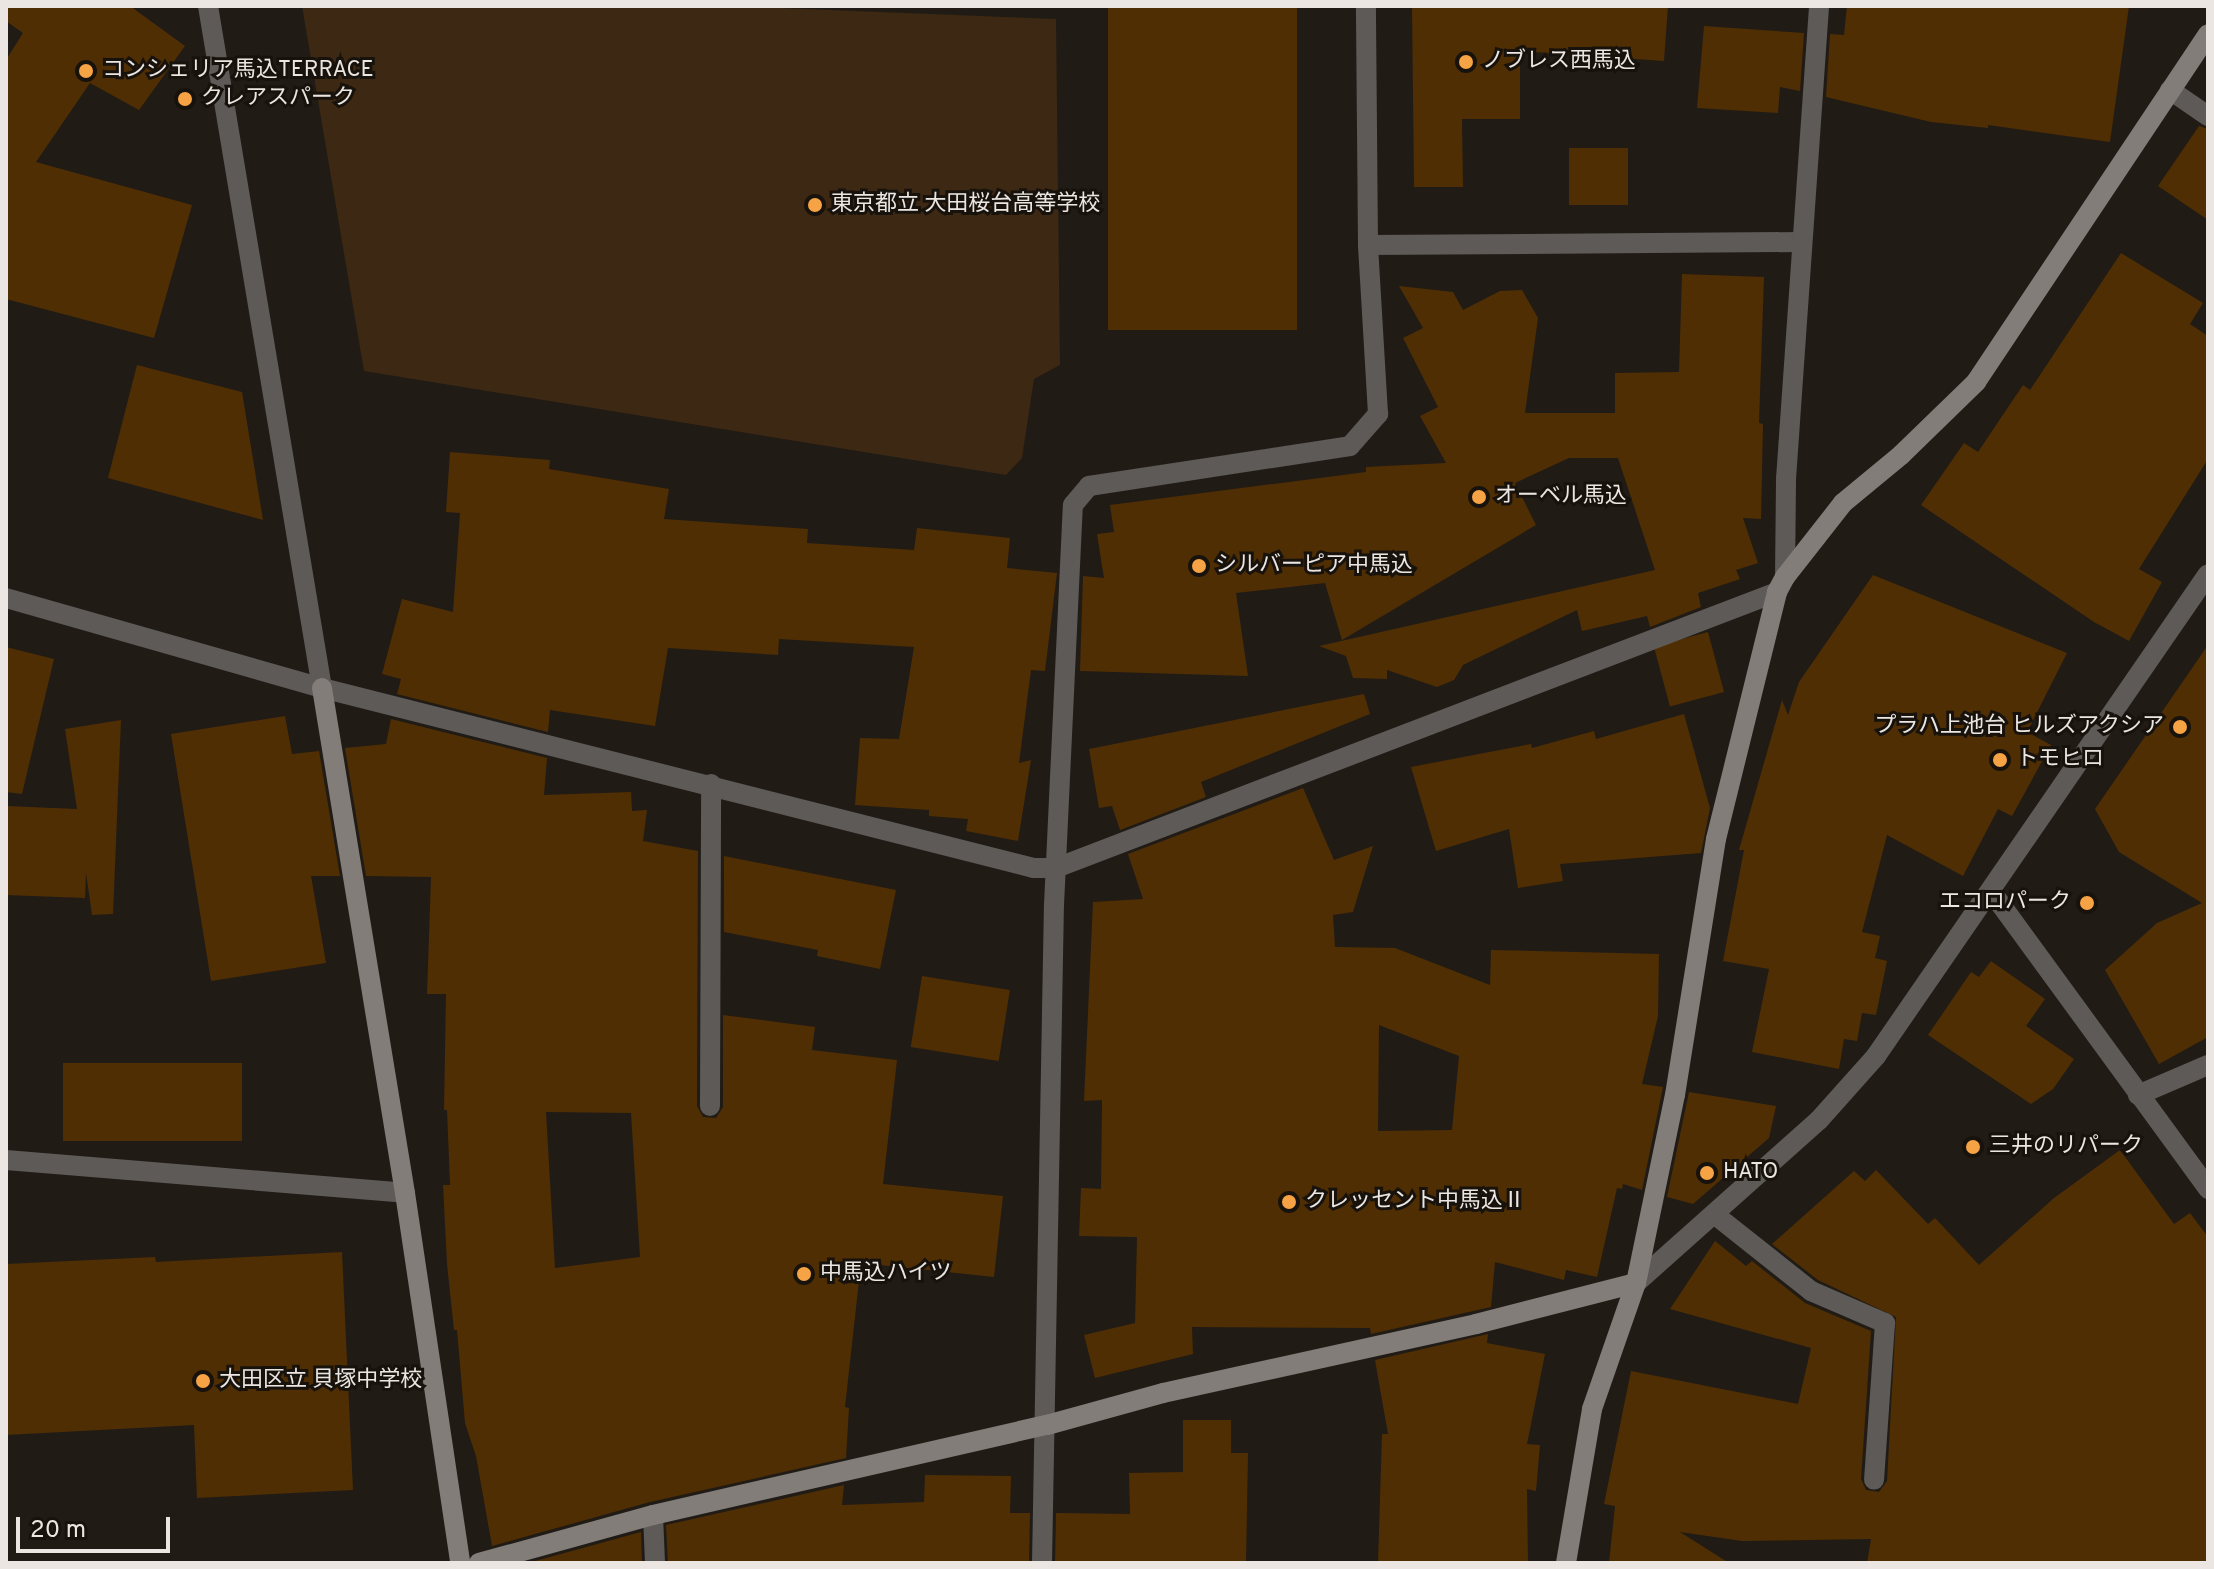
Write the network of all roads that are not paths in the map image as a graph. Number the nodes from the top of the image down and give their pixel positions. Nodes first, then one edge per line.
1 (1366, 6) edge
2 (1819, 6) edge
3 (208, 7) edge
4 (2208, 34) edge
5 (2170, 90) junction
6 (2208, 116) edge
7 (1802, 242) junction
8 (1368, 245) junction
9 (2208, 574) edge
10 (1781, 584) junction
11 (6, 598) edge
12 (322, 688) junction
13 (711, 784) junction
14 (1056, 868) junction
15 (1991, 891) junction
16 (2208, 1065) edge
17 (2138, 1095) junction
18 (710, 1106) dead end
19 (6, 1160) edge
20 (2208, 1189) edge
21 (405, 1193) junction
22 (1714, 1214) junction
23 (1636, 1283) junction
24 (1047, 1425) junction
25 (1874, 1480) dead end
26 (653, 1515) junction
27 (460, 1563) edge
28 (479, 1563) edge
29 (655, 1563) edge
30 (1042, 1563) edge
31 (1566, 1563) edge

1 - 8 street
2 - 7 street
3 - 12 street
4 - 5 street
5 - 6 street
5 - 10 street
7 - 8 street
7 - 10 street
8 - 14 street
9 - 15 street
10 - 14 street
10 - 23 street
11 - 12 street
12 - 13 street
12 - 21 street
13 - 14 street
13 - 18 street
14 - 24 street
15 - 17 street
15 - 22 street
16 - 17 street
17 - 20 street
19 - 21 street
21 - 27 street
22 - 23 street
22 - 25 street
23 - 24 street
23 - 31 street
24 - 26 street
24 - 30 street
26 - 28 street
26 - 29 street

